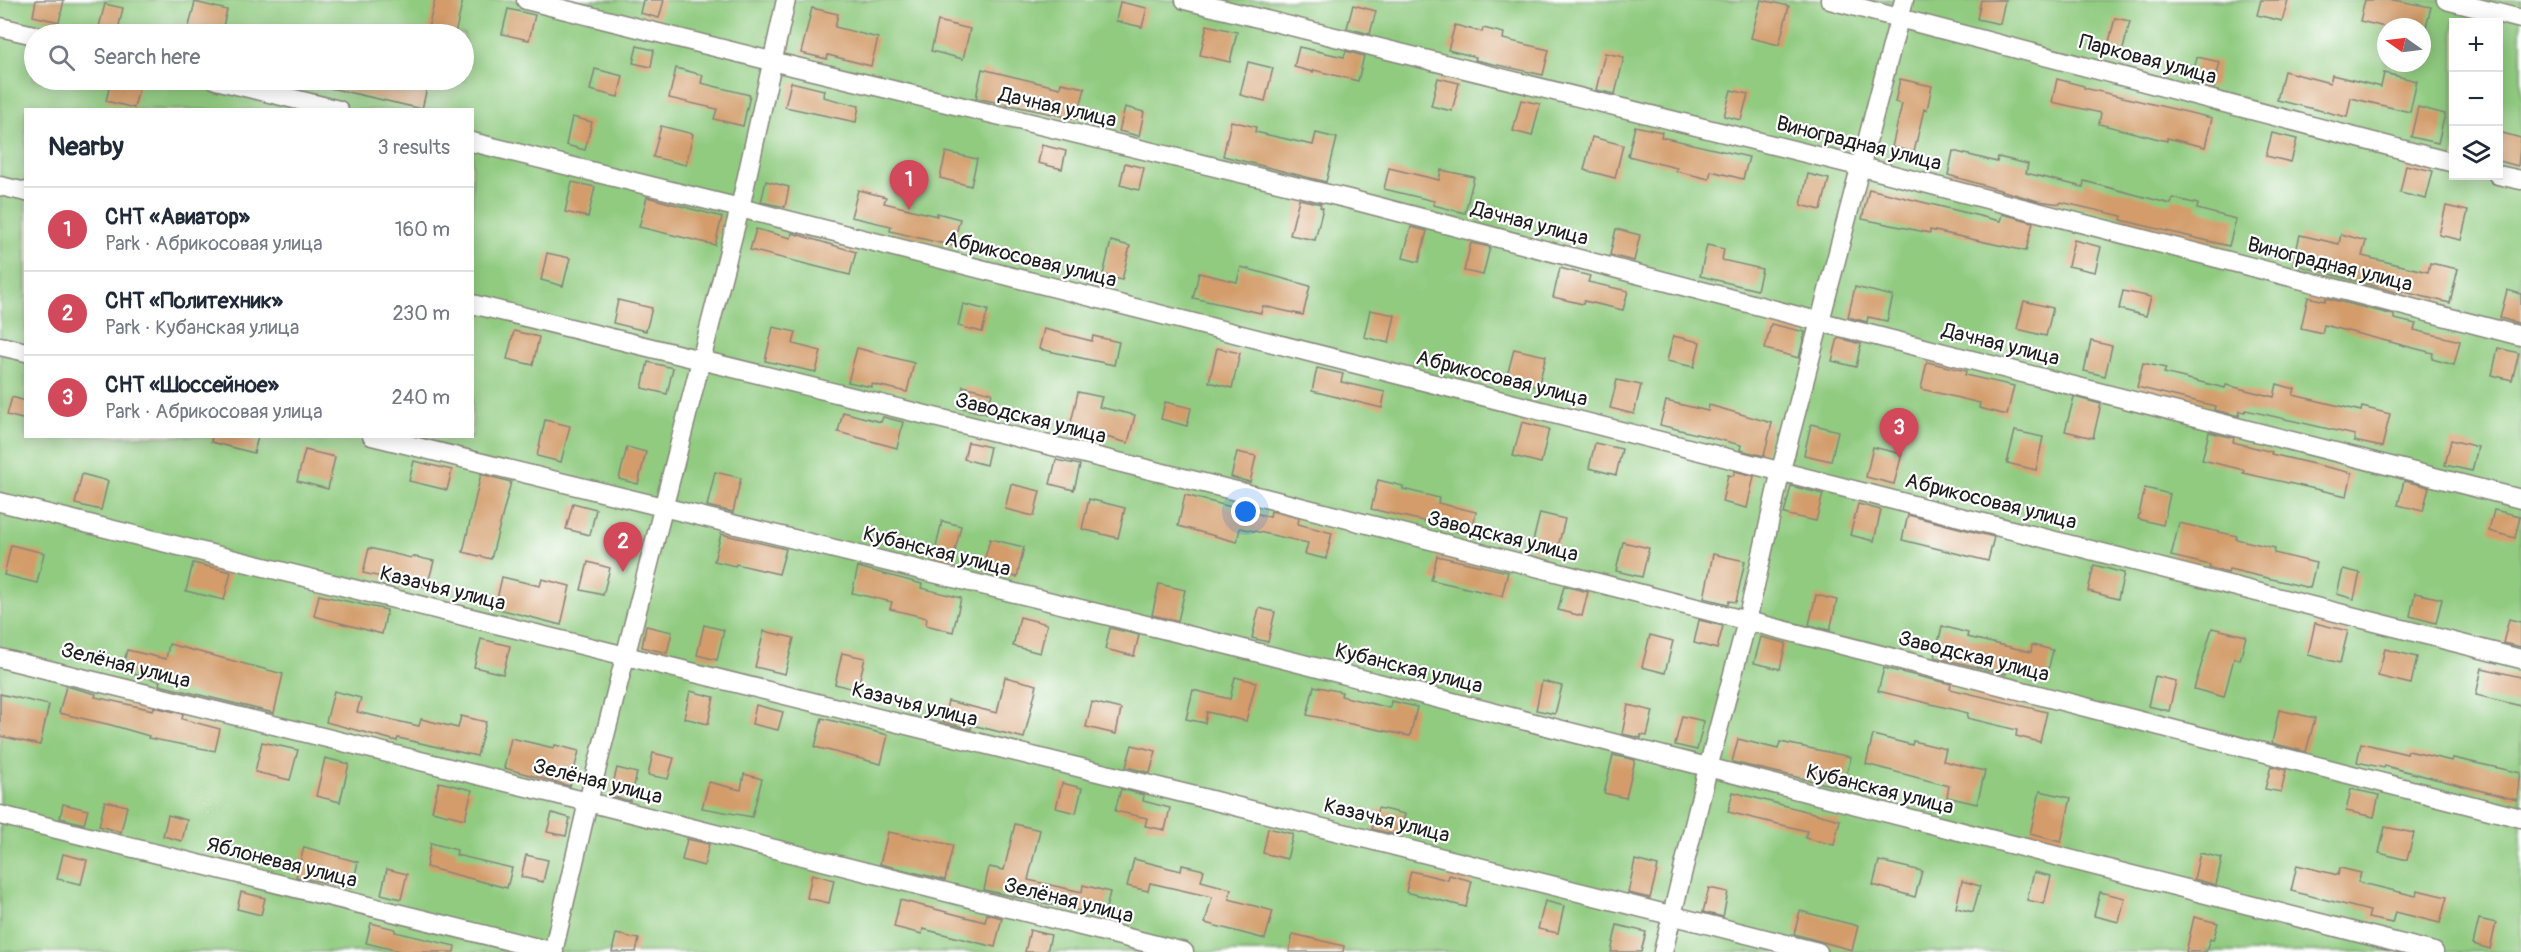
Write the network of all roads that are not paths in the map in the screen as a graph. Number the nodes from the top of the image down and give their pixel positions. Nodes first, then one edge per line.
1 (526, 0) edge
2 (786, 0) edge
3 (1185, 0) edge
4 (1830, 0) edge
5 (2446, 0) edge
6 (1902, 9) edge
7 (2521, 19) edge
8 (0, 27) edge
9 (24, 33) edge
10 (771, 61) junction
11 (257, 90) edge
12 (331, 108) edge
13 (474, 142) edge
14 (2449, 162) edge
15 (1862, 167) junction
16 (2503, 175) edge
17 (2521, 180) edge
18 (0, 186) edge
19 (24, 192) edge
20 (740, 208) junction
21 (474, 304) edge
22 (1821, 322) junction
23 (2521, 336) edge
24 (0, 346) edge
25 (24, 352) edge
26 (702, 361) junction
27 (380, 438) edge
28 (1781, 470) junction
29 (2521, 499) edge
30 (0, 502) edge
31 (665, 508) junction
32 (1747, 621) junction
33 (626, 656) junction
34 (0, 658) edge
35 (2521, 659) edge
36 (1708, 768) junction
37 (588, 802) junction
38 (0, 815) edge
39 (2521, 818) edge
40 (1673, 915) junction
41 (553, 952) edge
42 (1184, 952) edge
43 (1663, 952) edge
44 (1818, 952) edge
45 (2434, 952) edge

1 - 10 street, Дачная улица
2 - 10 street
3 - 15 street, Виноградная улица
4 - 6 street, Парковая улица
5 - 7 street
6 - 14 street, Парковая улица
6 - 15 street
8 - 9 street
10 - 20 street
10 - 22 street, Дачная улица
11 - 12 street
13 - 20 street, Абрикосовая улица
15 - 22 street
15 - 23 street, Виноградная улица
16 - 17 street
18 - 19 street
20 - 26 street
20 - 28 street, Абрикосовая улица
21 - 26 street, Заводская улица
22 - 28 street
22 - 29 street, Дачная улица
24 - 25 street
26 - 31 street
26 - 32 street, Заводская улица
27 - 31 street, Кубанская улица
28 - 32 street
28 - 35 street, Абрикосовая улица
30 - 33 street, Казачья улица
31 - 33 street
31 - 36 street, Кубанская улица
32 - 36 street
32 - 39 street, Заводская улица
33 - 37 street
33 - 40 street, Казачья улица
34 - 37 street, Зелёная улица
36 - 40 street
36 - 45 street, Кубанская улица
37 - 41 street
37 - 42 street, Зелёная улица
38 - 41 street, Яблоневая улица
40 - 43 street
40 - 44 street, Казачья улица

